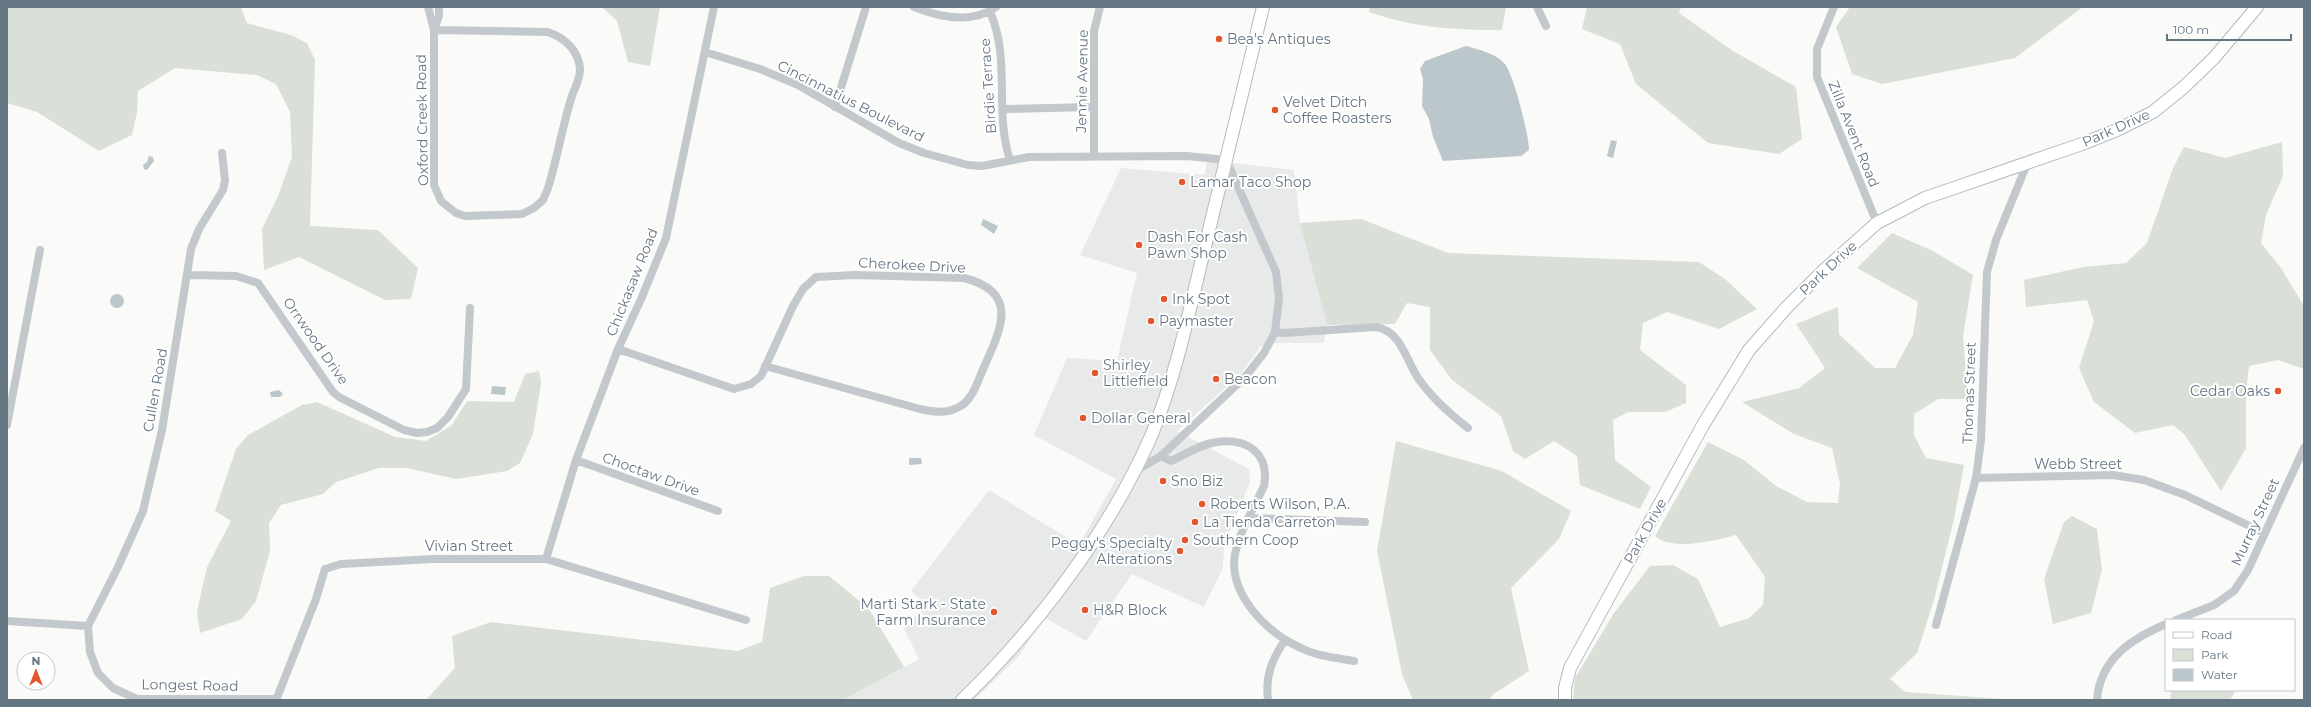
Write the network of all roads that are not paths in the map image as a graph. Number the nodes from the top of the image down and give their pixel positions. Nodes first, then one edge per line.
1 (428, 7) edge
2 (439, 7) edge
3 (714, 7) edge
4 (866, 7) edge
5 (914, 7) edge
6 (1100, 7) edge
7 (1263, 7) edge
8 (1537, 7) edge
9 (1834, 7) edge
10 (2257, 7) edge
11 (993, 9) edge
12 (1546, 26) dead end
13 (434, 30) junction
14 (705, 52) junction
15 (1094, 107) junction
16 (835, 108) junction
17 (1003, 109) junction
18 (222, 153) dead end
19 (1094, 156) junction
20 (1010, 160) junction
21 (1226, 160) junction
22 (2027, 164) junction
23 (1877, 224) junction
24 (40, 250) dead end
25 (189, 275) junction
26 (470, 308) dead end
27 (1275, 332) junction
28 (618, 350) junction
29 (766, 366) junction
30 (7, 425) edge
31 (1468, 428) dead end
32 (2304, 448) edge
33 (1160, 456) junction
34 (576, 460) junction
35 (1134, 472) junction
36 (1976, 478) junction
37 (718, 511) dead end
38 (1250, 518) junction
39 (1365, 522) dead end
40 (2264, 533) junction
41 (546, 559) junction
42 (2179, 619) edge
43 (746, 620) dead end
44 (7, 621) edge
45 (2165, 624) edge
46 (1936, 625) dead end
47 (88, 626) junction
48 (1285, 640) junction
49 (1354, 661) dead end
50 (276, 700) edge
51 (962, 700) edge
52 (1268, 700) edge
53 (1565, 700) edge
54 (2097, 700) edge

1 - 13 street, Oxford Creek Road
2 - 13 street, Oxford Creek Road
3 - 14 street, Chickasaw Road
4 - 16 street
5 - 11 street
6 - 15 street, Jennie Avenue
7 - 21 street
8 - 12 street
9 - 23 street, Zilla Avent Road
10 - 22 street, Park Drive
11 - 17 street, Birdie Terrace
13 - 13 street, Oxford Creek Road
14 - 16 street, Cincinnatius Boulevard
14 - 28 street, Chickasaw Road
15 - 17 street
15 - 19 street, Jennie Avenue
16 - 20 street, Cincinnatius Boulevard
17 - 20 street, Birdie Terrace
18 - 25 street, Cullen Road
19 - 20 street, Cincinnatius Boulevard
19 - 21 street, Cincinnatius Boulevard
21 - 27 street
21 - 35 street
22 - 23 street, Park Drive
22 - 36 street, Thomas Street
23 - 53 street, Park Drive
24 - 30 street
25 - 26 street, Orrwood Drive
25 - 47 street, Cullen Road
27 - 31 street
27 - 33 street
28 - 29 street, Cherokee Drive
28 - 34 street, Chickasaw Road
29 - 29 street, Cherokee Drive
32 - 40 street, Murray Street
33 - 35 street
33 - 38 street
34 - 37 street, Choctaw Drive
34 - 41 street, Chickasaw Road
35 - 51 street
36 - 40 street, Webb Street
36 - 46 street, Thomas Street
38 - 39 street
38 - 48 street
40 - 42 street, Murray Street
41 - 43 street, Vivian Street
41 - 50 street, Vivian Street
44 - 47 street
45 - 54 street
47 - 50 street, Longest Road
48 - 49 street
48 - 52 street

